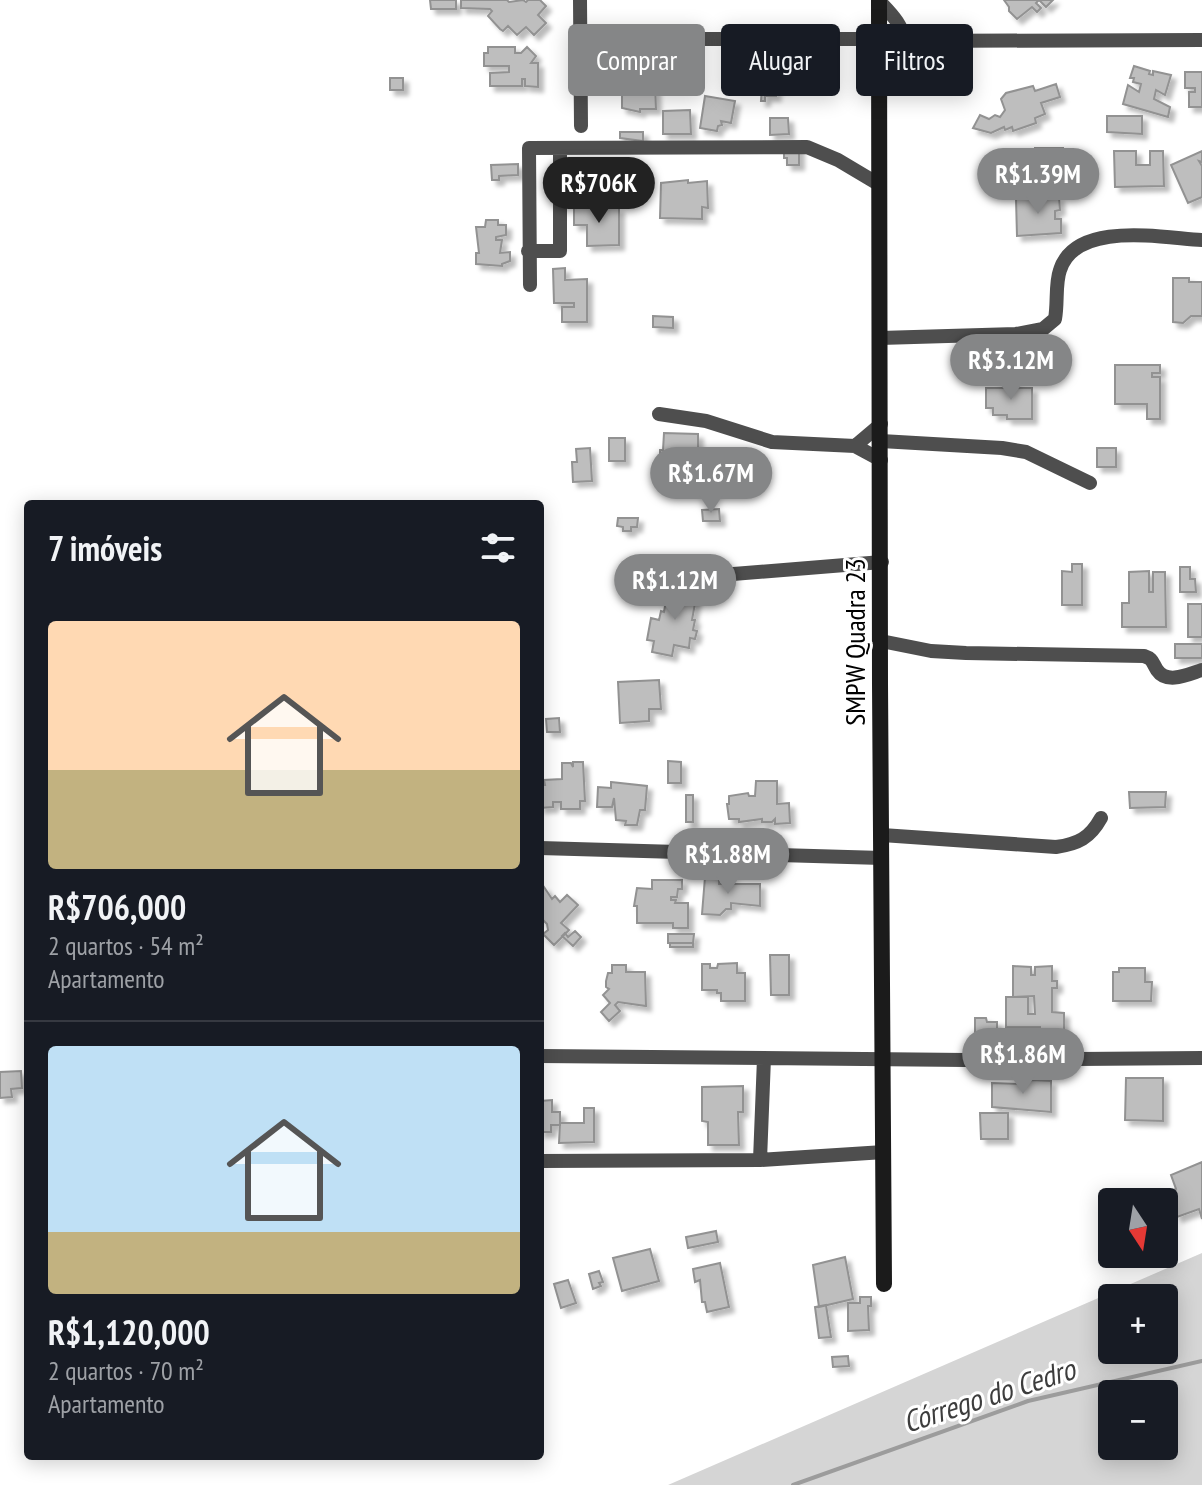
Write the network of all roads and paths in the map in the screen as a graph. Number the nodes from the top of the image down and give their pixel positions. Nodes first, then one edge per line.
1 (580, 0) edge
2 (879, 0) edge
3 (580, 24) edge
4 (879, 24) edge
5 (899, 24) edge
6 (705, 39) edge
7 (856, 39) edge
8 (1202, 40) edge
9 (973, 41) edge
10 (581, 96) edge
11 (880, 96) edge
12 (581, 126) dead end
13 (560, 148) junction
14 (880, 185) junction
15 (1202, 240) edge
16 (528, 251) junction
17 (530, 285) dead end
18 (880, 338) junction
19 (659, 414) dead end
20 (881, 432) junction
21 (855, 446) junction
22 (881, 460) junction
23 (1090, 483) dead end
24 (882, 562) junction
25 (634, 582) dead end
26 (881, 641) junction
27 (1202, 670) edge
28 (1101, 818) dead end
29 (882, 835) junction
30 (544, 848) edge
31 (882, 858) junction
32 (544, 1056) edge
33 (883, 1057) junction
34 (764, 1058) junction
35 (1202, 1058) edge
36 (884, 1152) junction
37 (760, 1160) junction
38 (544, 1161) edge
39 (884, 1284) dead end

1 - 3 street
2 - 4 street, SMPW Quadra 23
2 - 5 street
6 - 7 street
8 - 9 street
10 - 12 street
11 - 14 street, SMPW Quadra 23
13 - 14 street
13 - 16 street
13 - 16 street
14 - 18 street, SMPW Quadra 23
15 - 18 street
16 - 17 street
18 - 20 street, SMPW Quadra 23
19 - 21 street
20 - 21 street
20 - 22 street, SMPW Quadra 23
20 - 23 street
21 - 22 street
22 - 24 street, SMPW Quadra 23
24 - 25 street
24 - 26 street, SMPW Quadra 23
26 - 27 street
26 - 29 street, SMPW Quadra 23
28 - 29 street
29 - 31 street, SMPW Quadra 23
30 - 31 street
31 - 33 street, SMPW Quadra 23
32 - 34 street
33 - 34 street
33 - 35 street
33 - 36 street, SMPW Quadra 23
34 - 37 street
36 - 37 street
36 - 39 street, SMPW Quadra 23
37 - 38 street

